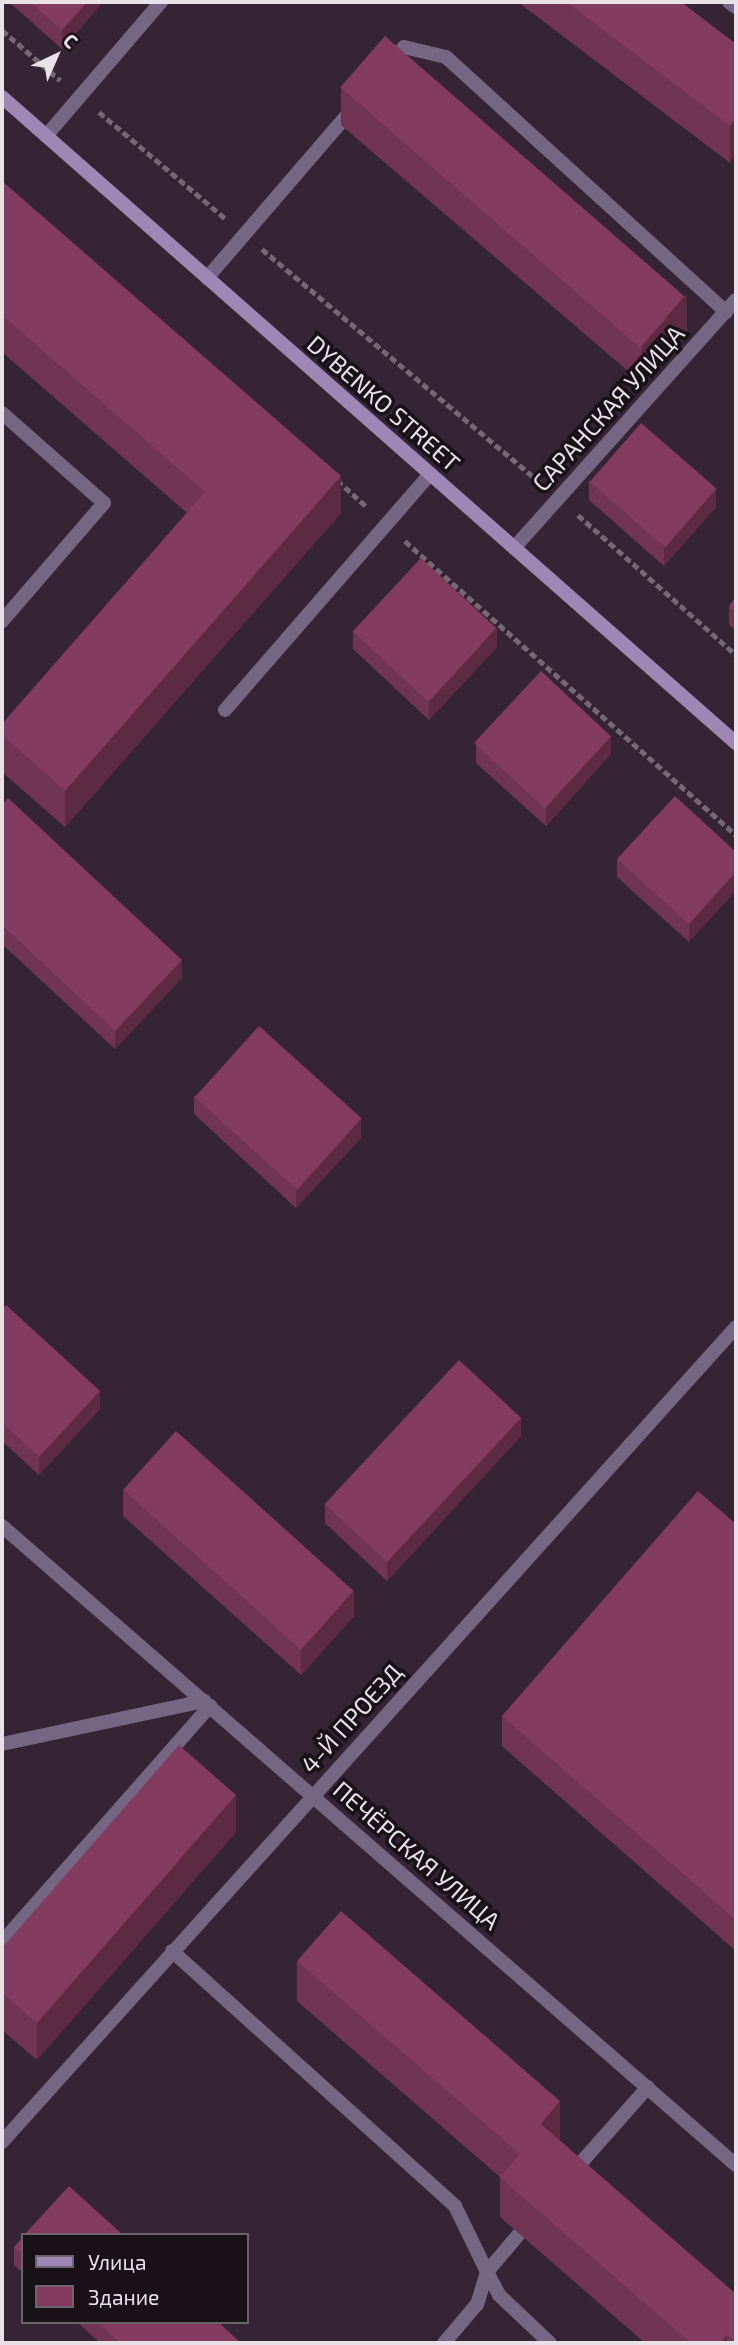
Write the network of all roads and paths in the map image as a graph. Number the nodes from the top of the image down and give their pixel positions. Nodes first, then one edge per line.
1 (161, 2) edge
2 (729, 2) edge
3 (736, 7) edge
4 (2, 30) edge
5 (383, 73) edge
6 (365, 93) edge
7 (2, 97) edge
8 (80, 97) junction
9 (46, 136) junction
10 (244, 234) junction
11 (207, 278) junction
12 (736, 300) edge
13 (726, 312) junction
14 (2, 413) edge
15 (430, 474) junction
16 (558, 497) junction
17 (514, 548) junction
18 (2, 621) edge
19 (736, 655) edge
20 (226, 710) dead end
21 (736, 743) edge
22 (736, 1327) edge
23 (2, 1527) edge
24 (207, 1704) junction
25 (2, 1744) edge
26 (313, 1795) junction
27 (2, 1942) edge
28 (172, 1951) junction
29 (648, 2087) junction
30 (2, 2142) edge
31 (736, 2165) edge
32 (564, 2183) edge
33 (519, 2234) edge
34 (487, 2272) junction
35 (444, 2343) edge
36 (550, 2343) edge

1 - 8 street
2 - 3 street
4 - 8 path
5 - 13 street
6 - 10 street
7 - 9 main road, DYBENKO STREET
8 - 9 street
8 - 10 path
9 - 11 main road, DYBENKO STREET
10 - 11 street
10 - 16 path
11 - 15 main road, DYBENKO STREET
12 - 13 street, САРАНСКАЯ УЛИЦА
13 - 16 street, САРАНСКАЯ УЛИЦА
14 - 18 street
15 - 17 main road, DYBENKO STREET
15 - 20 street
16 - 17 street, САРАНСКАЯ УЛИЦА
16 - 19 path
17 - 21 main road, DYBENKO STREET
22 - 26 street, 4-Й ПРОЕЗД
23 - 24 street, ПЕЧЁРСКАЯ УЛИЦА
24 - 25 street
24 - 26 street, ПЕЧЁРСКАЯ УЛИЦА
24 - 27 street
26 - 28 street, 4-Й ПРОЕЗД
26 - 29 street, ПЕЧЁРСКАЯ УЛИЦА
28 - 30 street, 4-Й ПРОЕЗД
28 - 34 street
29 - 31 street, ПЕЧЁРСКАЯ УЛИЦА
29 - 32 street
33 - 34 street
34 - 35 street
34 - 36 street

